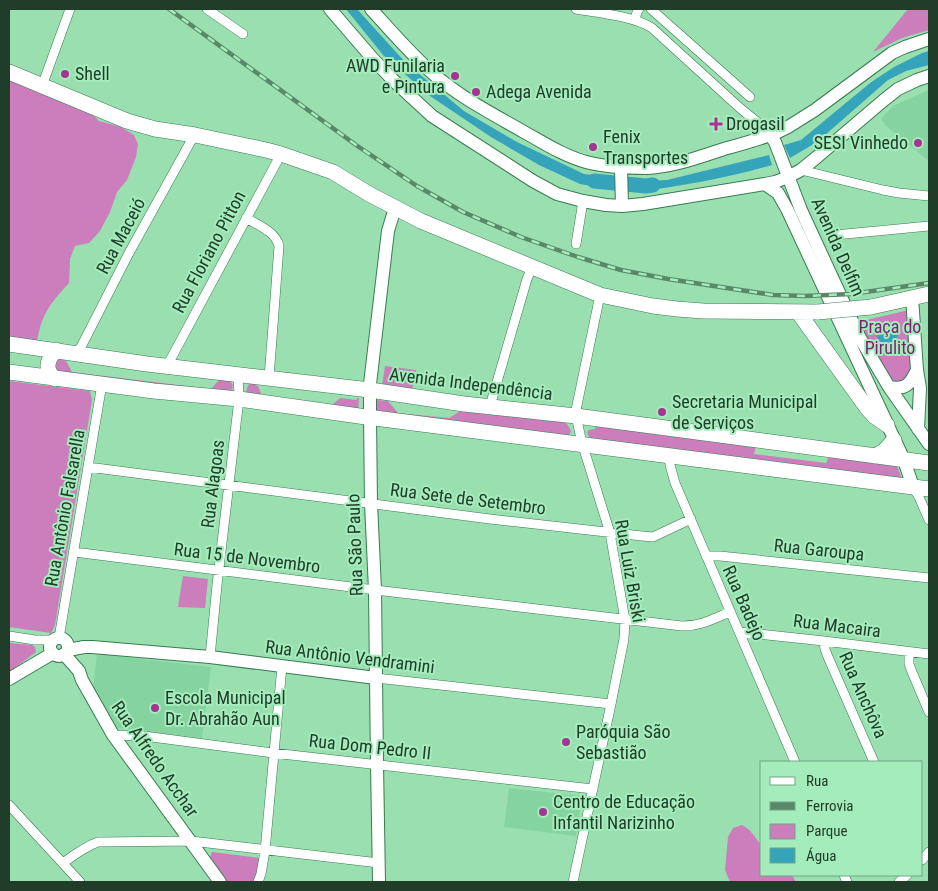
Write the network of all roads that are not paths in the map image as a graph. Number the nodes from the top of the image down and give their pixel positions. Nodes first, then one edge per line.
1 (70, 9) edge
2 (207, 9) edge
3 (330, 9) edge
4 (372, 9) edge
5 (576, 9) edge
6 (639, 9) edge
7 (651, 9) edge
8 (635, 20) junction
9 (244, 34) dead end
10 (929, 39) edge
11 (9, 72) edge
12 (929, 76) edge
13 (42, 86) junction
14 (750, 97) dead end
15 (752, 117) junction
16 (196, 135) junction
17 (773, 139) junction
18 (753, 141) junction
19 (281, 154) junction
20 (801, 170) junction
21 (787, 172) junction
22 (621, 174) junction
23 (765, 184) junction
24 (929, 196) edge
25 (582, 202) junction
26 (621, 203) junction
27 (395, 208) junction
28 (246, 218) junction
29 (929, 226) edge
30 (835, 234) dead end
31 (576, 244) dead end
32 (532, 267) junction
33 (929, 294) edge
34 (600, 295) junction
35 (912, 297) junction
36 (798, 312) junction
37 (9, 344) edge
38 (32, 347) junction
39 (56, 350) junction
40 (75, 353) junction
41 (167, 366) junction
42 (917, 370) junction
43 (9, 372) edge
44 (238, 374) junction
45 (30, 376) junction
46 (269, 378) junction
47 (54, 379) junction
48 (102, 384) junction
49 (889, 387) junction
50 (370, 390) junction
51 (239, 399) junction
52 (490, 406) junction
53 (576, 416) junction
54 (370, 417) junction
55 (888, 426) junction
56 (918, 429) junction
57 (894, 440) junction
58 (582, 444) junction
59 (929, 444) edge
60 (669, 455) junction
61 (875, 456) junction
62 (904, 460) junction
63 (929, 463) edge
64 (88, 467) junction
65 (929, 467) edge
66 (229, 486) junction
67 (913, 487) junction
68 (929, 489) edge
69 (371, 503) junction
70 (691, 519) junction
71 (929, 520) edge
72 (610, 533) junction
73 (74, 552) junction
74 (706, 556) junction
75 (219, 570) junction
76 (929, 578) edge
77 (375, 590) junction
78 (730, 612) junction
79 (626, 620) junction
80 (740, 632) junction
81 (9, 636) edge
82 (824, 640) junction
83 (59, 646) junction
84 (909, 652) junction
85 (929, 654) edge
86 (210, 657) junction
87 (282, 666) junction
88 (376, 678) junction
89 (9, 679) edge
90 (611, 704) junction
91 (929, 712) edge
92 (114, 735) junction
93 (274, 753) junction
94 (795, 761) edge
95 (874, 761) edge
96 (376, 764) junction
97 (593, 790) junction
98 (9, 805) edge
99 (191, 841) junction
100 (265, 851) junction
101 (379, 863) junction
102 (63, 864) junction
103 (80, 882) edge
104 (220, 882) edge
105 (258, 882) edge
106 (380, 882) edge
107 (573, 882) edge

1 - 13 street
2 - 9 street
3 - 25 street
4 - 22 street
5 - 8 street
6 - 8 street
7 - 14 street
8 - 15 street
10 - 17 street
11 - 13 main road
12 - 20 street
13 - 16 main road
15 - 17 street
15 - 18 street
16 - 19 main road
16 - 40 street, Rua Maceió
17 - 18 street
17 - 21 street, Avenida Delfim
18 - 22 street
19 - 27 main road
19 - 28 street, Rua Floriano Pitton
20 - 21 street
20 - 24 street
21 - 23 street
21 - 49 street, Avenida Delfim
22 - 26 street
23 - 26 street
23 - 55 street, Avenida Delfim
25 - 26 street
25 - 31 street
27 - 32 main road
27 - 50 street, Rua São Paulo
28 - 41 street, Rua Floriano Pitton
28 - 46 street
29 - 30 street
32 - 34 main road
32 - 52 street
33 - 35 main road
34 - 36 main road
34 - 53 street, Rua Luiz Briski
35 - 36 main road, bridge
35 - 42 street
36 - 55 main road
37 - 38 main road, Avenida Independência
38 - 39 main road, Avenida Independência
38 - 45 main road
39 - 40 main road, Avenida Independência
39 - 47 main road
40 - 41 main road, Avenida Independência
41 - 44 main road, Avenida Independência
42 - 49 street
42 - 56 street
43 - 45 main road
44 - 46 main road, Avenida Independência
44 - 51 street, Rua Alagoas
45 - 47 main road
46 - 50 main road, Avenida Independência
47 - 48 main road
48 - 51 main road
48 - 64 street, Rua Antônio Falsarella
49 - 56 street, Avenida Delfim
50 - 52 main road, Avenida Independência
50 - 54 street, Rua São Paulo
51 - 54 main road
51 - 66 street, Rua Alagoas
52 - 53 main road, Avenida Independência
53 - 58 street, Rua Luiz Briski
53 - 61 main road, Avenida Independência
54 - 58 main road
54 - 69 street, Rua São Paulo
55 - 57 street, Avenida Delfim
56 - 59 street, Avenida Delfim
57 - 61 main road
57 - 62 street, Avenida Delfim
58 - 60 main road
58 - 72 street, Rua Luiz Briski
60 - 67 main road
60 - 70 street, Rua Badejo
61 - 62 main road, Avenida Independência
62 - 63 main road, Avenida Independência
62 - 67 street, Avenida Delfim
64 - 66 street, Rua Sete de Setembro
64 - 73 street, Rua Antônio Falsarella
65 - 67 main road
66 - 69 street, Rua Sete de Setembro
66 - 75 street, Rua Alagoas
67 - 68 main road
67 - 71 street
69 - 72 street, Rua Sete de Setembro
69 - 77 street, Rua São Paulo
70 - 72 street, Rua Sete de Setembro
70 - 74 street, Rua Badejo
72 - 79 street, Rua Luiz Briski
73 - 75 street, Rua 15 de Novembro
73 - 83 street, Rua Antônio Falsarella
74 - 76 street, Rua Garoupa
74 - 78 street, Rua Badejo
75 - 77 street, Rua 15 de Novembro
75 - 86 street, Rua Alagoas
77 - 79 street, Rua 15 de Novembro
77 - 88 street, Rua São Paulo
78 - 79 street, Rua 15 de Novembro
78 - 80 street, Rua Badejo
79 - 90 street, Rua Luiz Briski
80 - 82 street, Rua Macaira
80 - 94 street, Rua Badejo
81 - 83 street
82 - 84 street, Rua Macaira
82 - 95 street, Rua Anchôva
83 - 86 street, Rua Antônio Vendramini
83 - 89 street
83 - 92 street, Rua Alfredo Acchar
84 - 85 street, Rua Macaira
84 - 91 street
86 - 87 street, Rua Antônio Vendramini
87 - 88 street, Rua Antônio Vendramini
87 - 93 street
88 - 90 street, Rua Antônio Vendramini
88 - 96 street, Rua São Paulo
90 - 97 street, Rua Luiz Briski
92 - 93 street, Rua Dom Pedro II
92 - 99 street, Rua Alfredo Acchar
93 - 96 street, Rua Dom Pedro II
93 - 100 street
96 - 97 street, Rua Dom Pedro II
96 - 101 street, Rua São Paulo
97 - 107 street, Rua Luiz Briski
98 - 102 street
99 - 100 street
99 - 102 street
99 - 104 street, Rua Alfredo Acchar
100 - 101 street
100 - 105 street
101 - 106 street, Rua São Paulo
102 - 103 street

